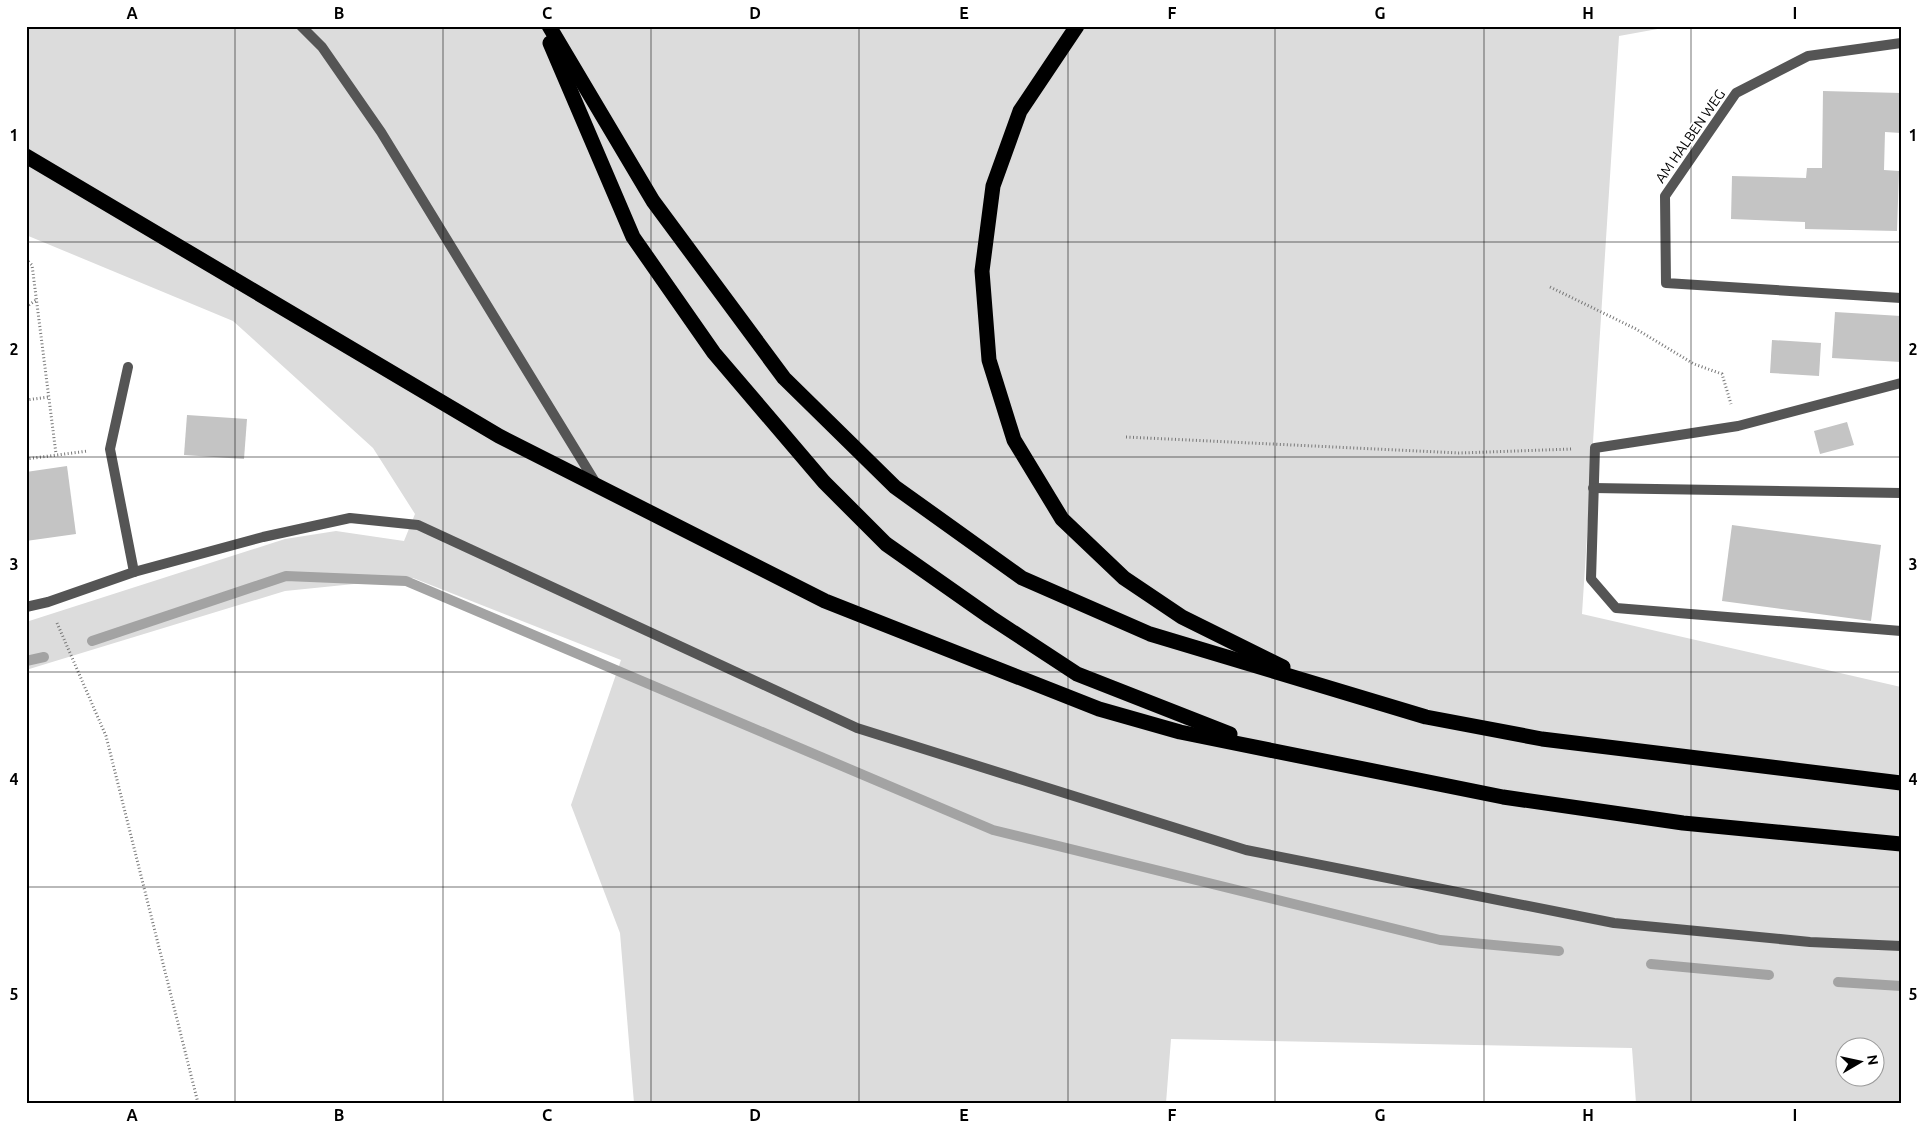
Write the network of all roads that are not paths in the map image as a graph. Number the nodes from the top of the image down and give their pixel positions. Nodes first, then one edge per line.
1 (301, 26) edge
2 (542, 26) edge
3 (549, 26) edge
4 (1077, 26) edge
5 (1901, 43) edge
6 (26, 156) edge
7 (1901, 298) edge
8 (128, 367) dead end
9 (1901, 382) edge
10 (597, 486) junction
11 (1593, 488) junction
12 (1901, 493) edge
13 (134, 572) junction
14 (26, 607) edge
15 (1901, 631) edge
16 (1322, 687) junction
17 (1269, 748) junction
18 (1901, 783) edge
19 (1901, 844) edge
20 (1901, 946) edge

1 - 10 street
2 - 17 highway
3 - 16 highway
4 - 16 highway
5 - 7 street, AM HALBEN WEG
6 - 10 highway
8 - 13 street
9 - 11 street
10 - 17 highway
11 - 12 street
11 - 15 street
13 - 14 street
13 - 20 street
16 - 18 highway
17 - 19 highway

